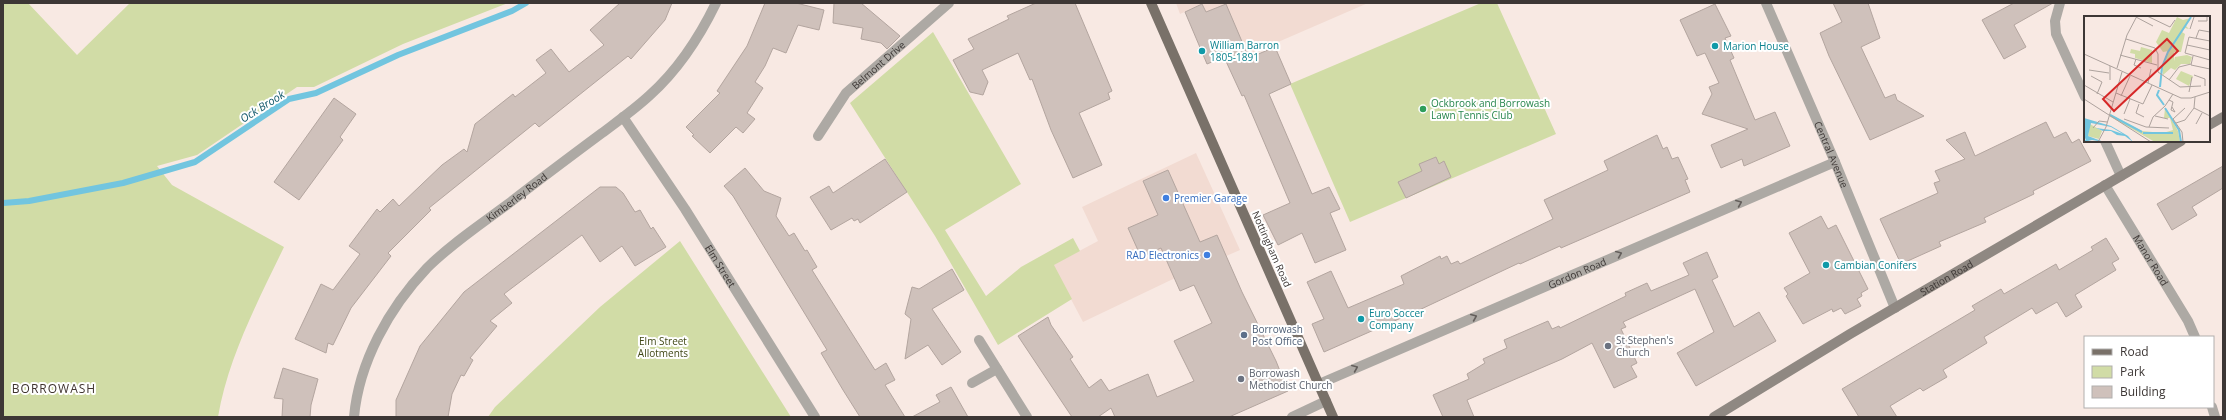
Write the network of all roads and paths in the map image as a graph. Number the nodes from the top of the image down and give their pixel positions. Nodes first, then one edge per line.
1 (716, 3) edge
2 (949, 3) edge
3 (1151, 3) edge
4 (1766, 3) edge
5 (2060, 3) edge
6 (2084, 95) edge
7 (623, 117) junction
8 (2223, 117) edge
9 (2210, 124) edge
10 (818, 136) dead end
11 (2105, 142) edge
12 (2179, 142) edge
13 (1836, 162) junction
14 (2121, 176) junction
15 (2105, 185) junction
16 (1895, 308) junction
17 (2195, 336) edge
18 (979, 340) dead end
19 (997, 369) junction
20 (972, 384) dead end
21 (1319, 384) junction
22 (1326, 401) junction
23 (354, 417) edge
24 (815, 417) edge
25 (1027, 417) edge
26 (1292, 417) edge
27 (1333, 417) edge
28 (1714, 417) edge

1 - 7 street, Kimberley Road
2 - 10 street, Belmont Drive
3 - 21 main road, Nottingham Road
4 - 13 street, Central Avenue
5 - 6 street
7 - 23 street, Kimberley Road
7 - 24 street, Elm Street
8 - 9 main road
11 - 14 street
12 - 14 main road, Station Road
13 - 16 street, Central Avenue
21 -> 13 street, Gordon Road
14 - 15 main road, Station Road
15 - 16 main road, Station Road
15 - 17 street, Manor Road
16 - 28 main road, Station Road
18 - 19 street
19 - 20 street
19 - 25 street
21 - 22 main road, Nottingham Road
22 - 26 street
22 - 27 main road, Nottingham Road

